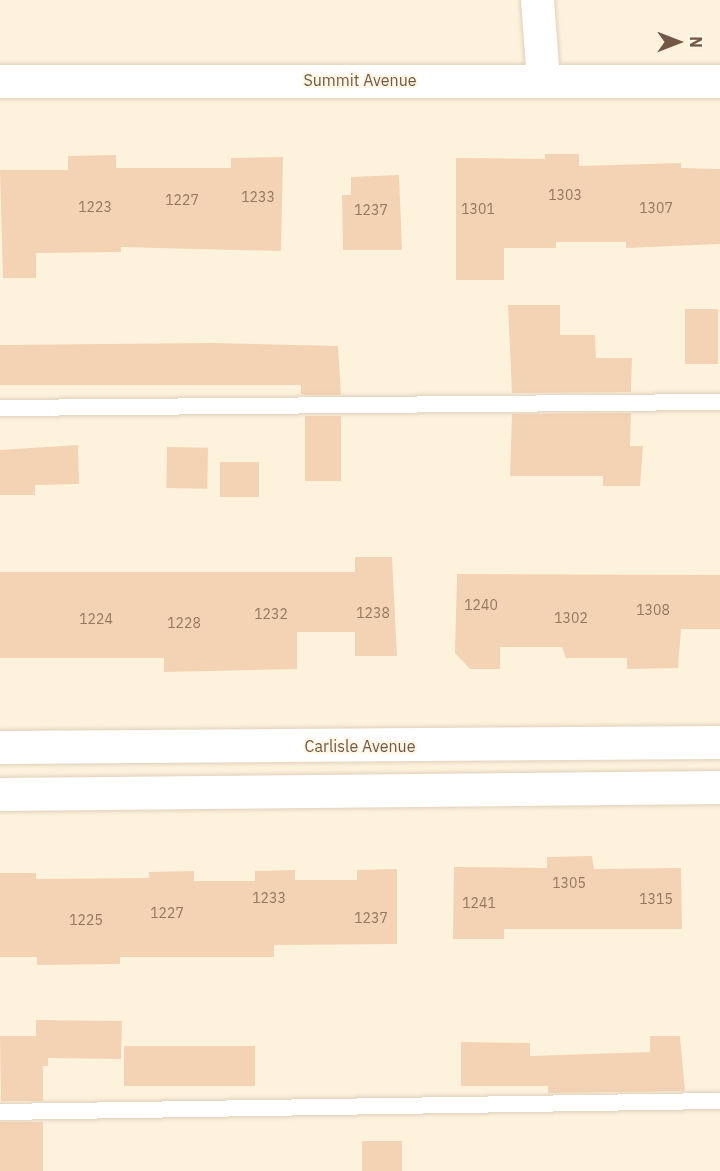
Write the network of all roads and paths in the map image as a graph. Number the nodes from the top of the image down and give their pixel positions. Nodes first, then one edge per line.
1 (537, 0) edge
2 (543, 80) junction
3 (0, 81) edge
4 (720, 81) edge
5 (720, 402) edge
6 (0, 408) edge
7 (720, 742) edge
8 (450, 746) junction
9 (0, 747) edge
10 (720, 787) edge
11 (450, 790) junction
12 (0, 794) edge
13 (720, 1101) edge
14 (0, 1112) edge

1 - 2 street
2 - 3 street, Summit Avenue
2 - 4 street, Summit Avenue
5 - 6 lane
7 - 8 street, Carlisle Avenue
8 - 9 street, Carlisle Avenue
8 - 11 street
10 - 11 street
11 - 12 street
13 - 14 lane

